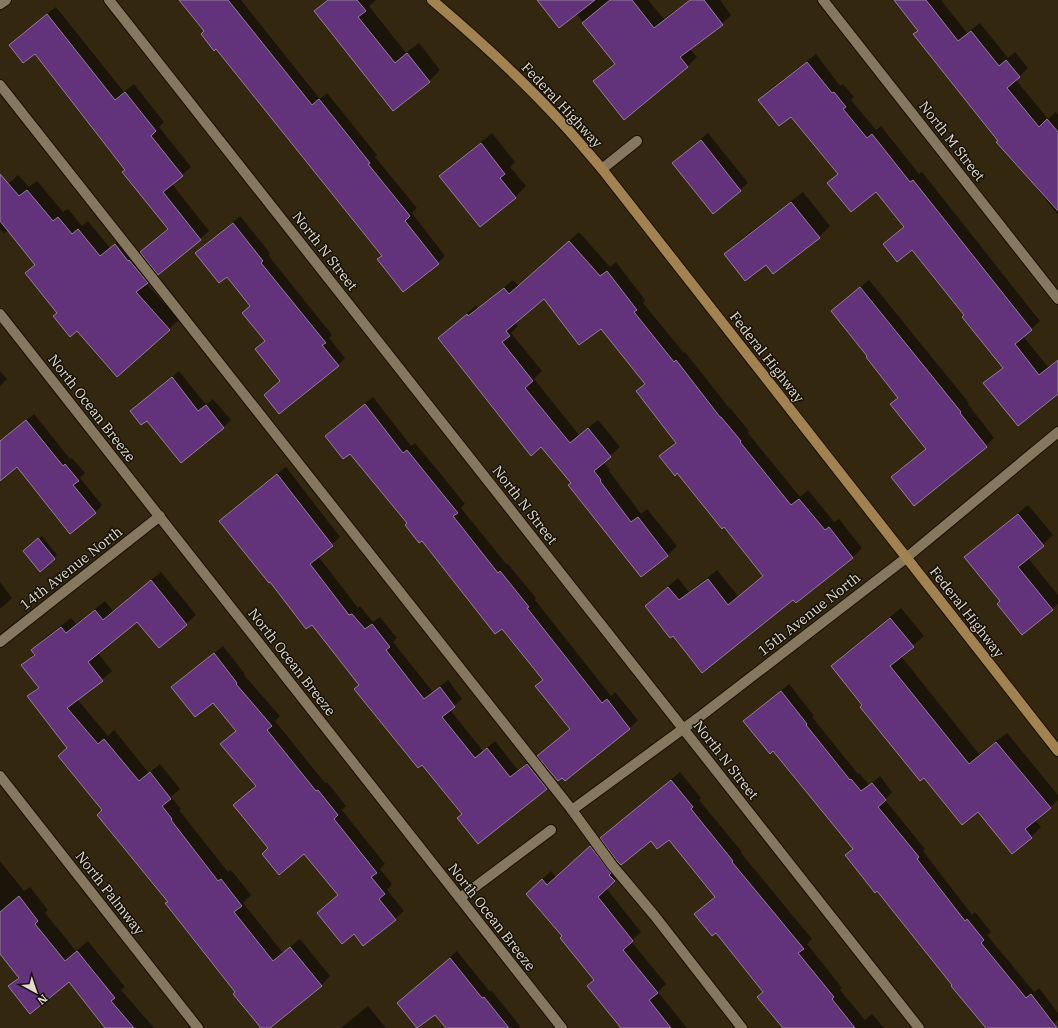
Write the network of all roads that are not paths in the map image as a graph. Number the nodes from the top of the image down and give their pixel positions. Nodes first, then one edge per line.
1 (6, 0) edge
2 (109, 0) edge
3 (432, 0) edge
4 (823, 0) edge
5 (0, 4) edge
6 (0, 85) edge
7 (637, 141) dead end
8 (602, 169) junction
9 (1058, 298) edge
10 (0, 314) edge
11 (1058, 432) edge
12 (160, 516) junction
13 (906, 558) junction
14 (0, 642) edge
15 (684, 729) junction
16 (1058, 751) edge
17 (0, 776) edge
18 (572, 810) junction
19 (551, 830) dead end
20 (460, 898) junction
21 (198, 1028) edge
22 (562, 1028) edge
23 (742, 1028) edge
24 (919, 1028) edge

1 - 5 street
2 - 15 street, North N Street
3 - 8 main road, Federal Highway
4 - 9 street, North M Street
6 - 18 street
7 - 8 street
8 - 13 main road, Federal Highway
10 - 12 street, North Ocean Breeze
11 - 13 street, 15th Avenue North
12 - 14 street, 14th Avenue North
12 - 20 street, North Ocean Breeze
13 - 15 street, 15th Avenue North
13 - 16 main road, Federal Highway
15 - 18 street, 15th Avenue North
15 - 24 street, North N Street
17 - 21 street, North Palmway
18 - 23 street
19 - 20 street
20 - 22 street, North Ocean Breeze

